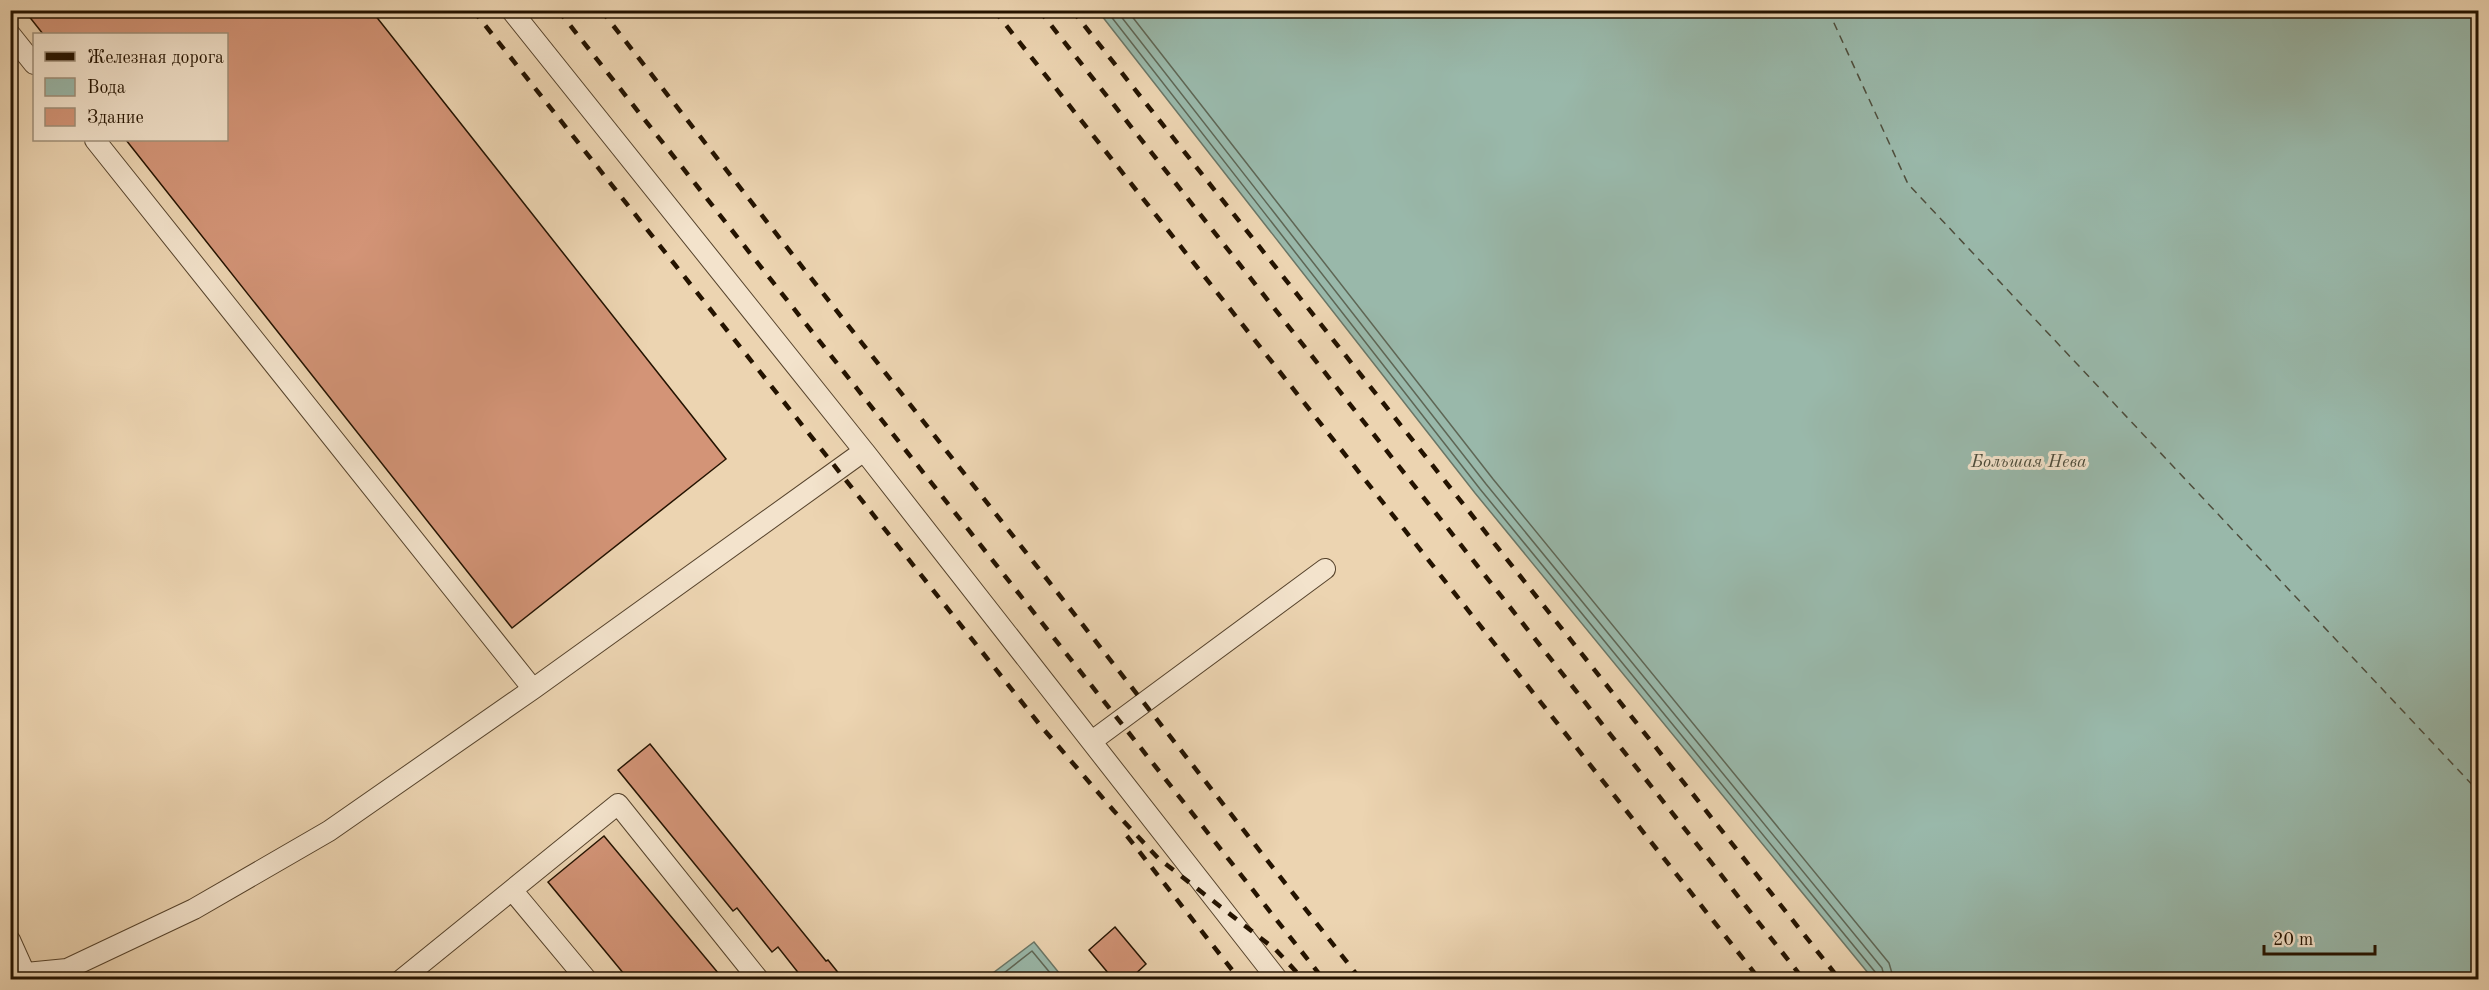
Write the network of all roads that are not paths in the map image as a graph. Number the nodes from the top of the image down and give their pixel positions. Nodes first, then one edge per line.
1 (511, 10) edge
2 (10, 34) edge
3 (33, 63) edge
4 (96, 141) edge
5 (864, 451) junction
6 (1325, 569) dead end
7 (533, 689) junction
8 (1092, 741) junction
9 (512, 890) junction
10 (10, 940) edge
11 (27, 976) edge
12 (401, 980) edge
13 (587, 980) edge
14 (759, 980) edge
15 (1278, 980) edge

1 - 5 lane
2 - 3 lane
4 - 7 lane
5 - 7 lane
5 - 8 lane
6 - 8 lane
7 - 11 lane
8 - 15 lane
9 - 12 lane
9 - 13 lane
9 - 14 lane
10 - 11 lane

